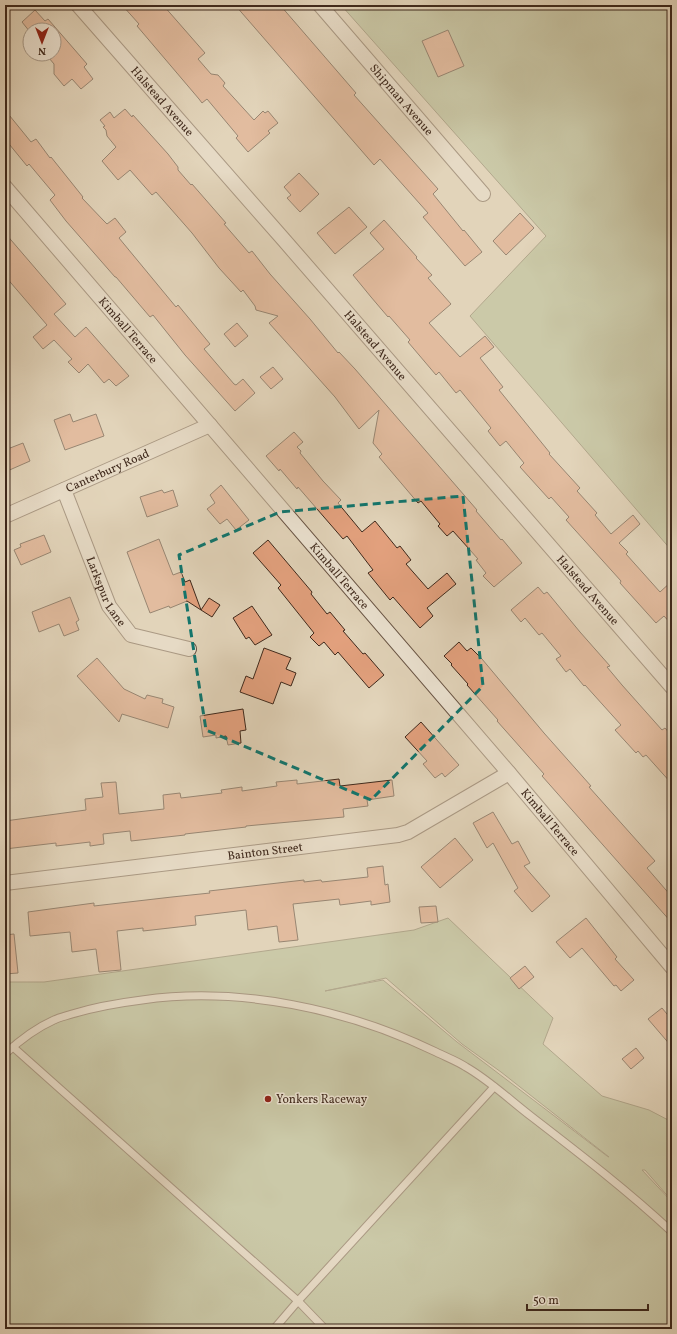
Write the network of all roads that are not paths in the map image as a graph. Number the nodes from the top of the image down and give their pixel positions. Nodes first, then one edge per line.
1 (78, 5) edge
2 (320, 5) edge
3 (5, 187) edge
4 (483, 194) dead end
5 (210, 425) junction
6 (64, 490) junction
7 (5, 516) edge
8 (189, 649) dead end
9 (672, 687) edge
10 (509, 773) junction
11 (5, 883) edge
12 (672, 967) edge
13 (13, 1047) junction
14 (5, 1054) edge
15 (494, 1087) junction
16 (672, 1232) edge
17 (298, 1301) junction
18 (274, 1329) edge
19 (325, 1329) edge

1 - 9 street, Halstead Avenue
2 - 4 street, Shipman Avenue
3 - 5 street, Kimball Terrace
5 - 6 street, Canterbury Road
5 - 10 street, Kimball Terrace
6 - 7 street, Canterbury Road
6 - 8 street, Larkspur Lane
10 - 11 street, Bainton Street
10 - 12 street, Kimball Terrace
13 - 14 lane
13 - 15 lane
13 - 17 lane
15 - 16 lane
15 - 17 lane
17 - 18 lane
17 - 19 lane

